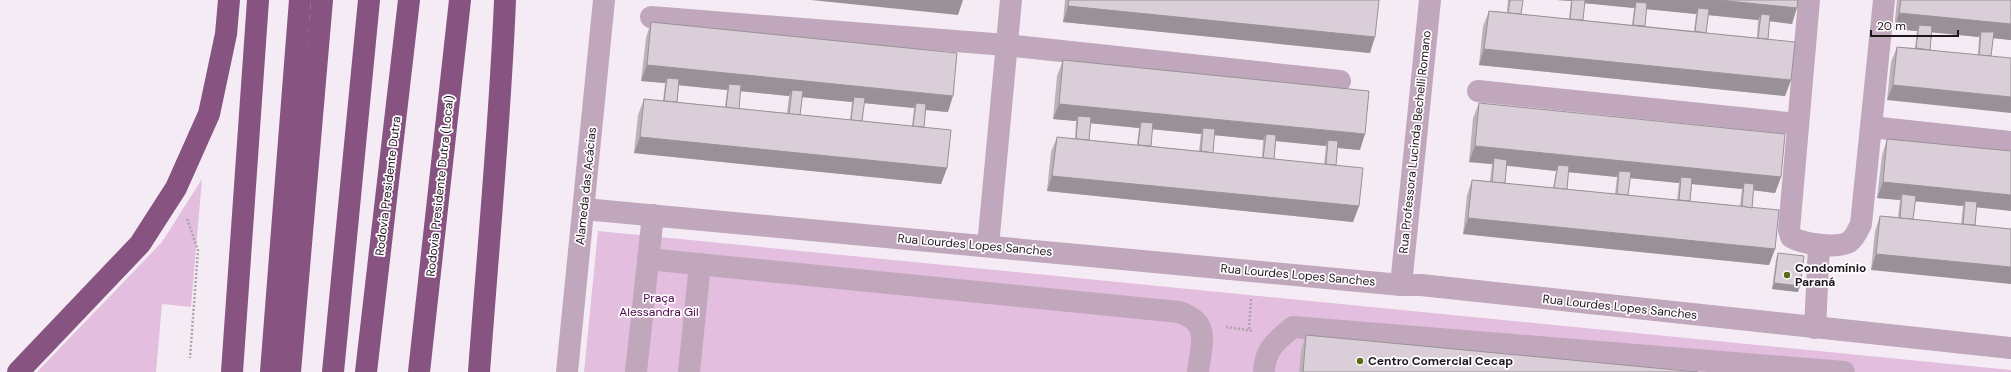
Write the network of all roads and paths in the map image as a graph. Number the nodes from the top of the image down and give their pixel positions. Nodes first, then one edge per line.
1 (230, 0) edge
2 (258, 0) edge
3 (300, 0) edge
4 (322, 0) edge
5 (369, 0) edge
6 (409, 0) edge
7 (460, 0) edge
8 (506, 0) edge
9 (604, 0) edge
10 (1011, 0) edge
11 (1430, 0) edge
12 (1809, 0) edge
13 (1884, 0) edge
14 (651, 17) dead end
15 (1006, 46) junction
16 (1340, 81) dead end
17 (1478, 91) dead end
18 (1798, 124) junction
19 (1871, 127) junction
20 (2011, 142) edge
21 (176, 188) junction
22 (584, 209) junction
23 (653, 215) junction
24 (1819, 245) junction
25 (988, 246) junction
26 (648, 259) junction
27 (700, 264) junction
28 (1254, 271) junction
29 (1401, 285) junction
30 (1199, 324) junction
31 (1815, 328) junction
32 (1249, 329) junction
33 (1275, 342) junction
34 (2011, 348) edge
35 (190, 358) dead end
36 (18, 372) edge
37 (232, 372) edge
38 (271, 372) edge
39 (290, 372) edge
40 (333, 372) edge
41 (366, 372) edge
42 (419, 372) edge
43 (479, 372) edge
44 (567, 372) edge
45 (636, 372) edge
46 (689, 372) edge
47 (1198, 372) edge
48 (1264, 372) edge
49 (1844, 372) edge

1 - 21 highway
2 - 37 highway
3 - 38 highway
4 - 39 highway
5 - 40 highway
6 - 41 highway, Rodovia Presidente Dutra
7 - 42 highway, Rodovia Presidente Dutra (Local)
8 - 43 highway
9 - 22 street, Alameda das Acácias
10 - 15 street
11 - 29 street, Rua Professora Lucinda Bechelli Romano
12 - 18 street
13 - 19 street
14 - 15 street
15 - 16 street
15 - 25 street
17 - 18 street
18 - 24 street
19 - 20 street
19 - 24 street
21 - 35 path
21 - 36 highway
22 - 23 street, Rua Lourdes Lopes Sanches
22 - 44 street, Alameda das Acácias
23 - 25 street, Rua Lourdes Lopes Sanches
23 - 26 street
24 - 31 street
25 - 28 street, Rua Lourdes Lopes Sanches
26 - 27 street
26 - 45 street
27 - 30 street
27 - 46 street
28 - 29 street, Rua Lourdes Lopes Sanches
28 - 32 path
29 - 31 street, Rua Lourdes Lopes Sanches
30 - 32 path
30 - 47 street
31 - 34 street, Rua Lourdes Lopes Sanches
32 - 33 path
33 - 48 street
33 - 49 street

